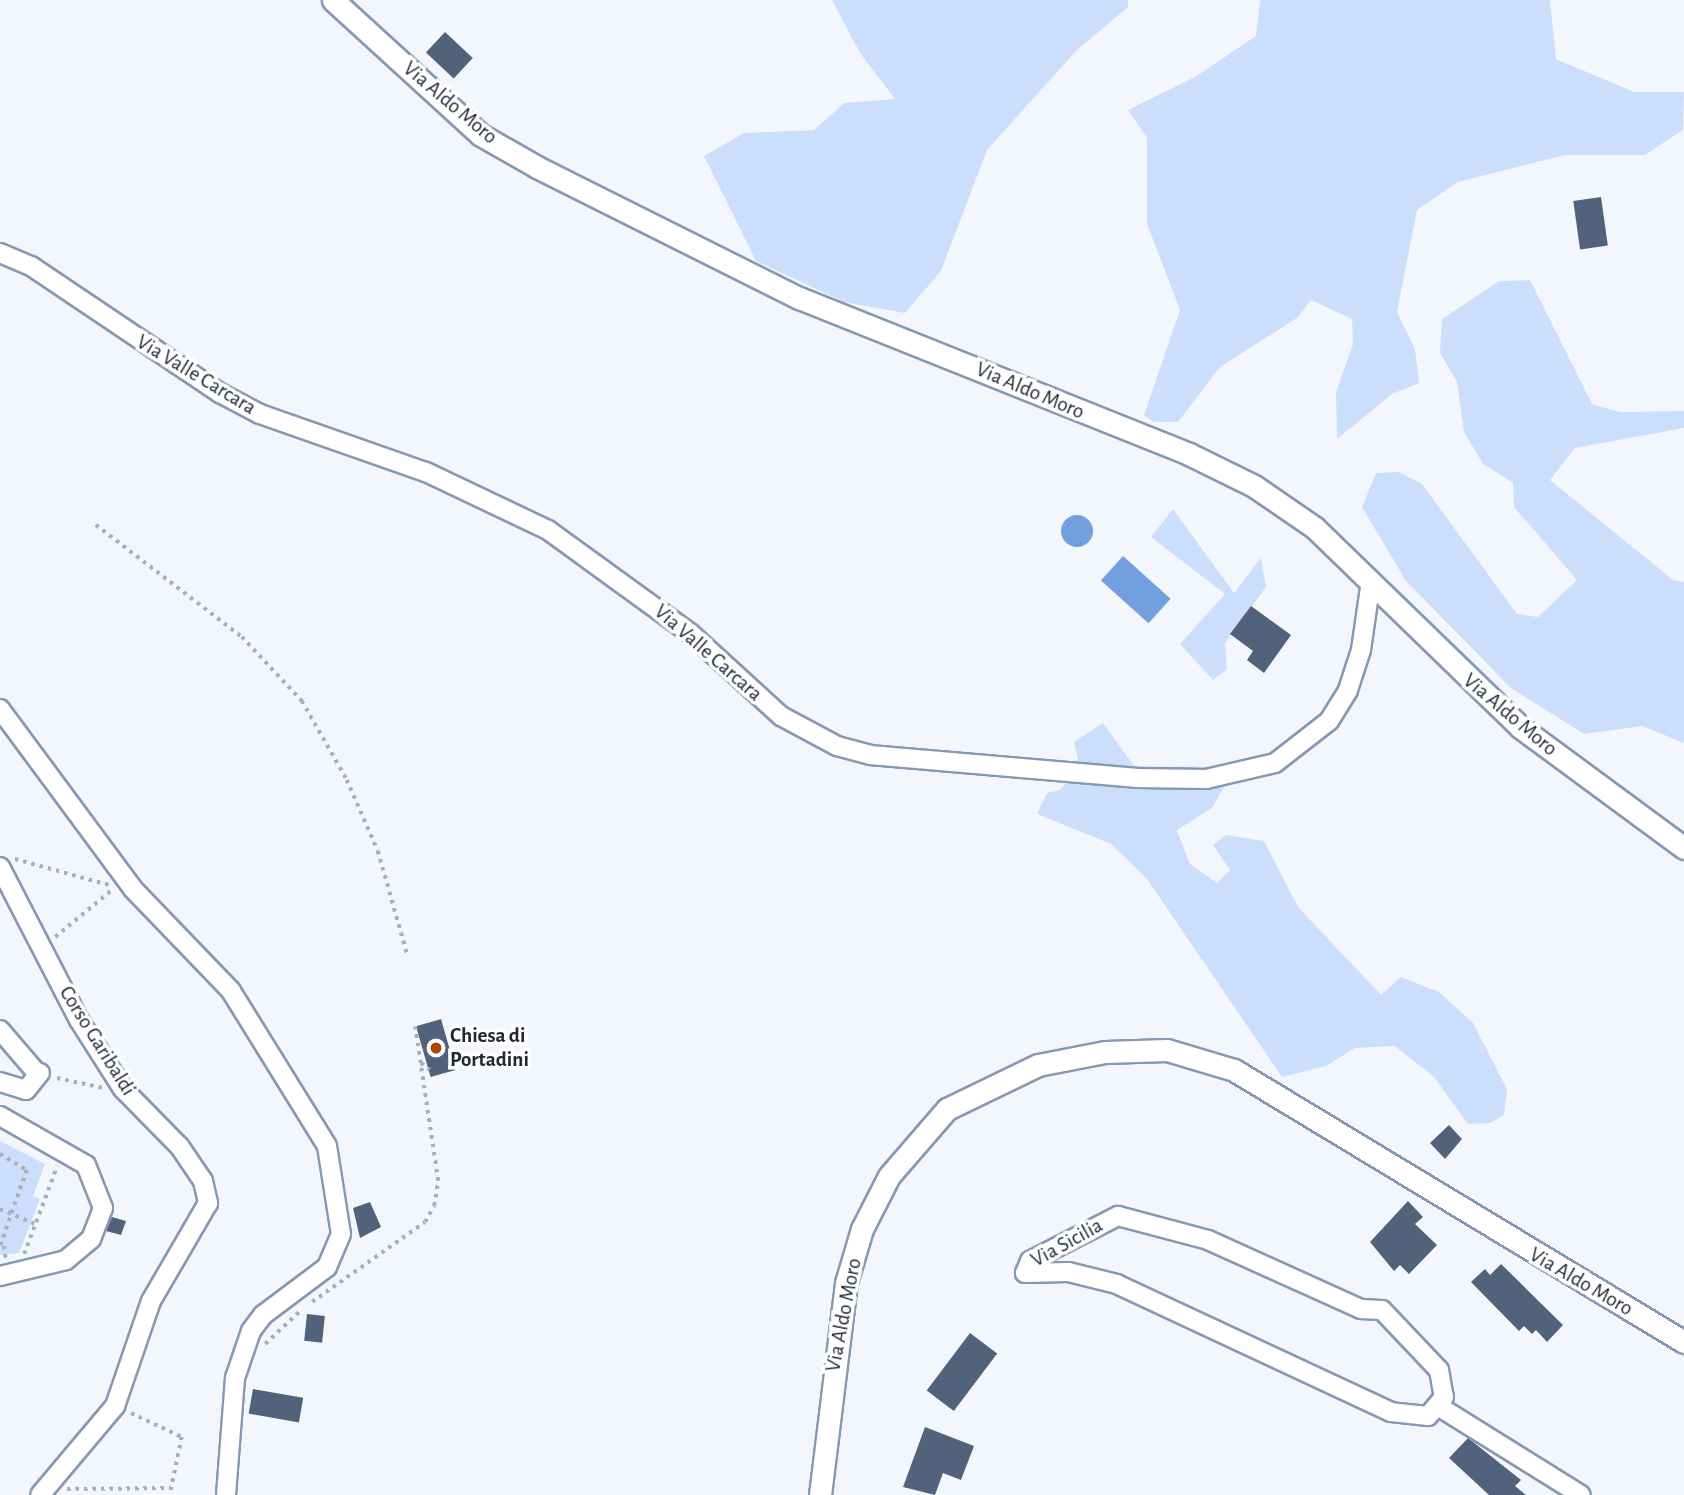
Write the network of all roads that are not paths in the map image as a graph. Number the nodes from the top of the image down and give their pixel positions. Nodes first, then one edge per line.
1 (333, 0) edge
2 (0, 253) edge
3 (1371, 581) junction
4 (0, 709) edge
5 (1684, 848) edge
6 (4, 863) edge
7 (0, 1030) edge
8 (0, 1082) edge
9 (0, 1116) edge
10 (0, 1276) edge
11 (1684, 1342) edge
12 (1438, 1406) junction
13 (46, 1491) edge
14 (226, 1495) edge
15 (820, 1495) edge
16 (1581, 1495) edge

1 - 3 main road, Via Aldo Moro
2 - 3 street, Via Valle Carcara
3 - 5 main road, Via Aldo Moro
4 - 14 street
6 - 13 street, Corso Garibaldi
7 - 8 street
9 - 10 street
11 - 15 main road, Via Aldo Moro
12 - 12 street, Via Sicilia
12 - 16 street

